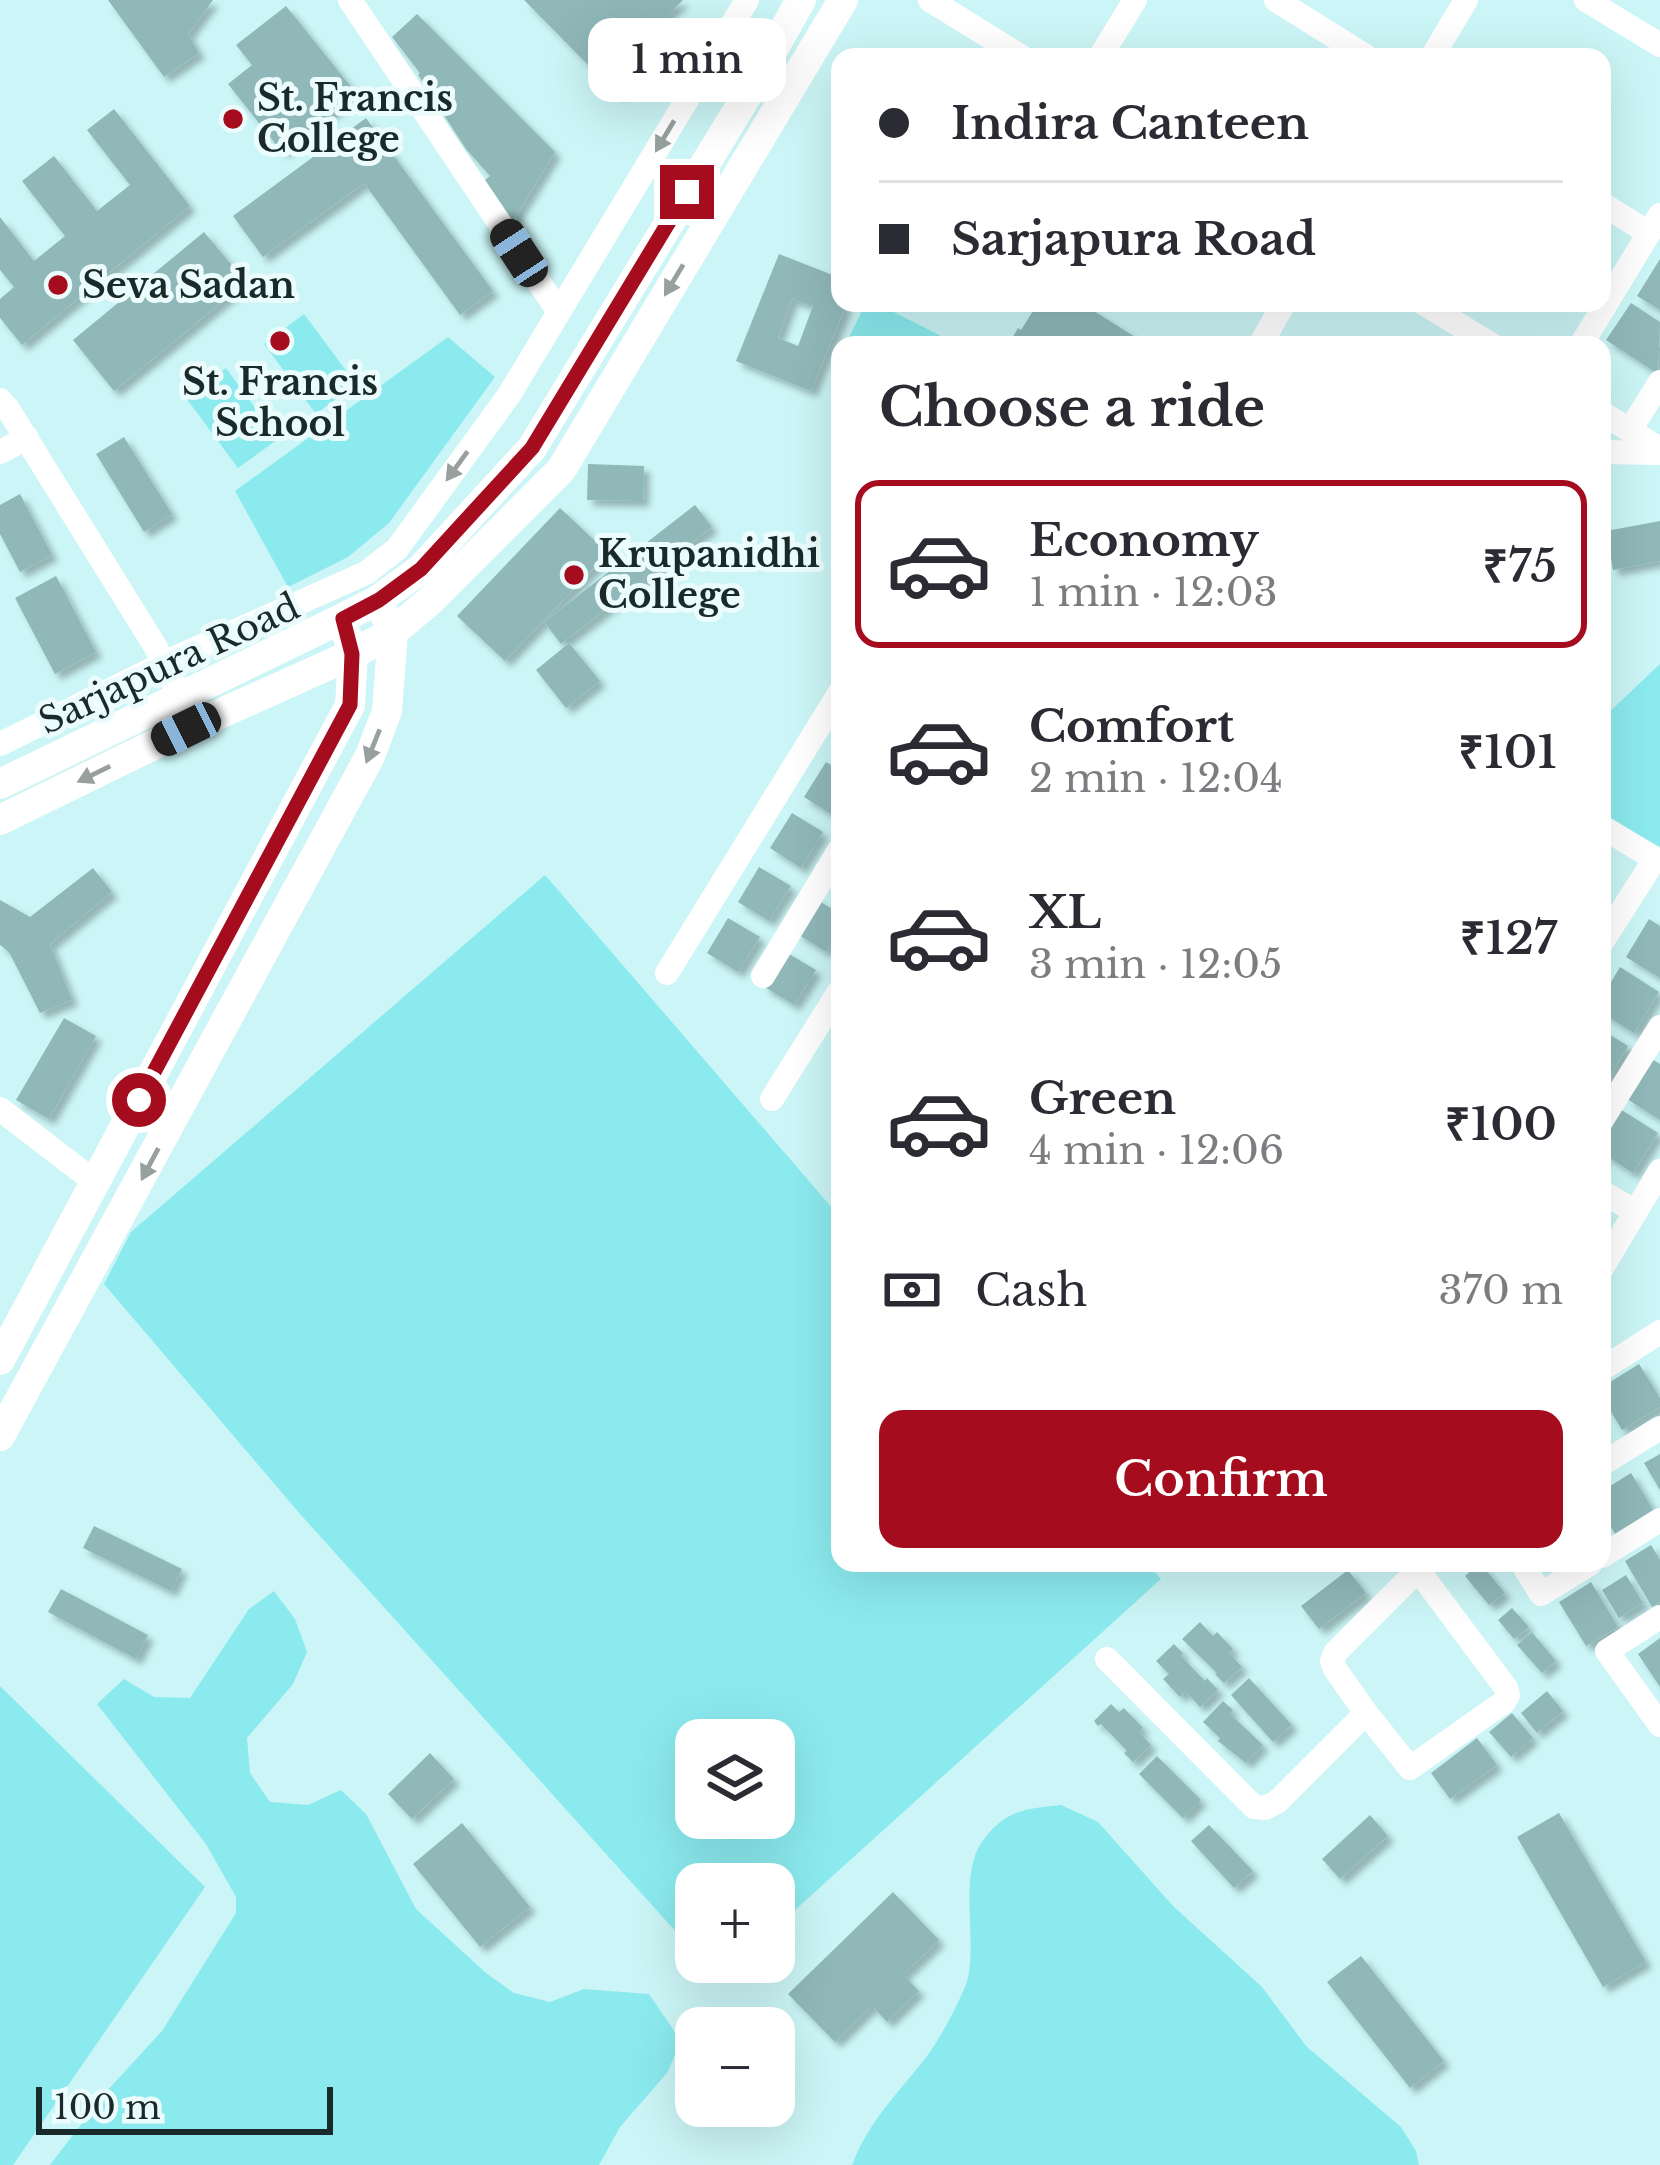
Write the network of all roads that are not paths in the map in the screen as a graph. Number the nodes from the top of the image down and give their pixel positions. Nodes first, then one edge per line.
1 (350, 0) edge
2 (747, 0) edge
3 (800, 0) edge
4 (843, 0) edge
5 (930, 0) edge
6 (1135, 0) edge
7 (1276, 0) edge
8 (1466, 0) edge
9 (1586, 0) edge
10 (1660, 45) edge
11 (1007, 48) edge
12 (1106, 48) edge
13 (1353, 48) edge
14 (1437, 48) edge
15 (1611, 207) edge
16 (1654, 224) edge
17 (1611, 294) edge
18 (559, 312) junction
19 (1438, 312) edge
20 (1477, 336) edge
21 (1660, 382) edge
22 (0, 400) edge
23 (1611, 418) edge
24 (1630, 430) junction
25 (27, 438) junction
26 (1660, 451) edge
27 (0, 452) edge
28 (1611, 452) edge
29 (379, 600) junction
30 (343, 619) junction
31 (393, 632) junction
32 (352, 654) junction
33 (165, 663) junction
34 (182, 697) junction
35 (831, 727) edge
36 (0, 744) edge
37 (0, 784) edge
38 (0, 820) edge
39 (1611, 832) edge
40 (1657, 861) edge
41 (831, 864) edge
42 (1611, 929) edge
43 (667, 974) dead end
44 (763, 976) dead end
45 (831, 1004) edge
46 (1660, 1027) edge
47 (772, 1099) dead end
48 (1611, 1106) edge
49 (0, 1109) edge
50 (1660, 1171) edge
51 (95, 1182) junction
52 (1611, 1197) edge
53 (1636, 1212) junction
54 (1611, 1253) edge
55 (1660, 1332) edge
56 (0, 1360) edge
57 (1611, 1364) edge
58 (1660, 1428) edge
59 (0, 1436) edge
60 (1611, 1458) edge
61 (1660, 1520) edge
62 (1611, 1550) edge
63 (1415, 1572) edge
64 (1424, 1572) edge
65 (1528, 1572) edge
66 (1576, 1572) edge
67 (1660, 1617) edge
68 (1107, 1659) dead end
69 (1366, 1713) junction
70 (1660, 1725) edge

1 - 18 street
2 -> 18 street, Sarjapura Road
3 - 29 main road, Sarjapura Road
4 -> 31 main road, Sarjapura Road
5 - 11 street
6 - 12 street
7 - 13 street
8 - 14 street
9 - 10 street
15 - 16 street
16 - 17 street
18 -> 33 street, Sarjapura Road
19 - 20 street
21 - 24 street
22 - 25 street
23 - 24 street
24 - 26 street
25 - 27 street
25 - 33 street
26 - 28 street
29 - 30 main road, Sarjapura Road
29 - 31 main road
30 - 32 main road
30 - 34 main road, Sarjapura Road
31 - 32 main road, Sarjapura Road
31 -> 59 main road
32 -> 38 main road, Sarjapura Road
32 - 51 main road
33 - 34 street
33 - 36 street, Sarjapura Road
34 - 37 main road, Sarjapura Road
35 - 43 street
39 - 40 street
40 - 42 street
41 - 44 street
45 - 47 street
46 - 48 street
49 - 51 street
50 - 53 street
51 - 56 main road
52 - 53 street
53 - 54 street
55 - 57 street
58 - 60 street
61 - 62 street
63 - 69 street
64 - 69 street
65 - 66 street
67 - 70 street
68 - 69 street

